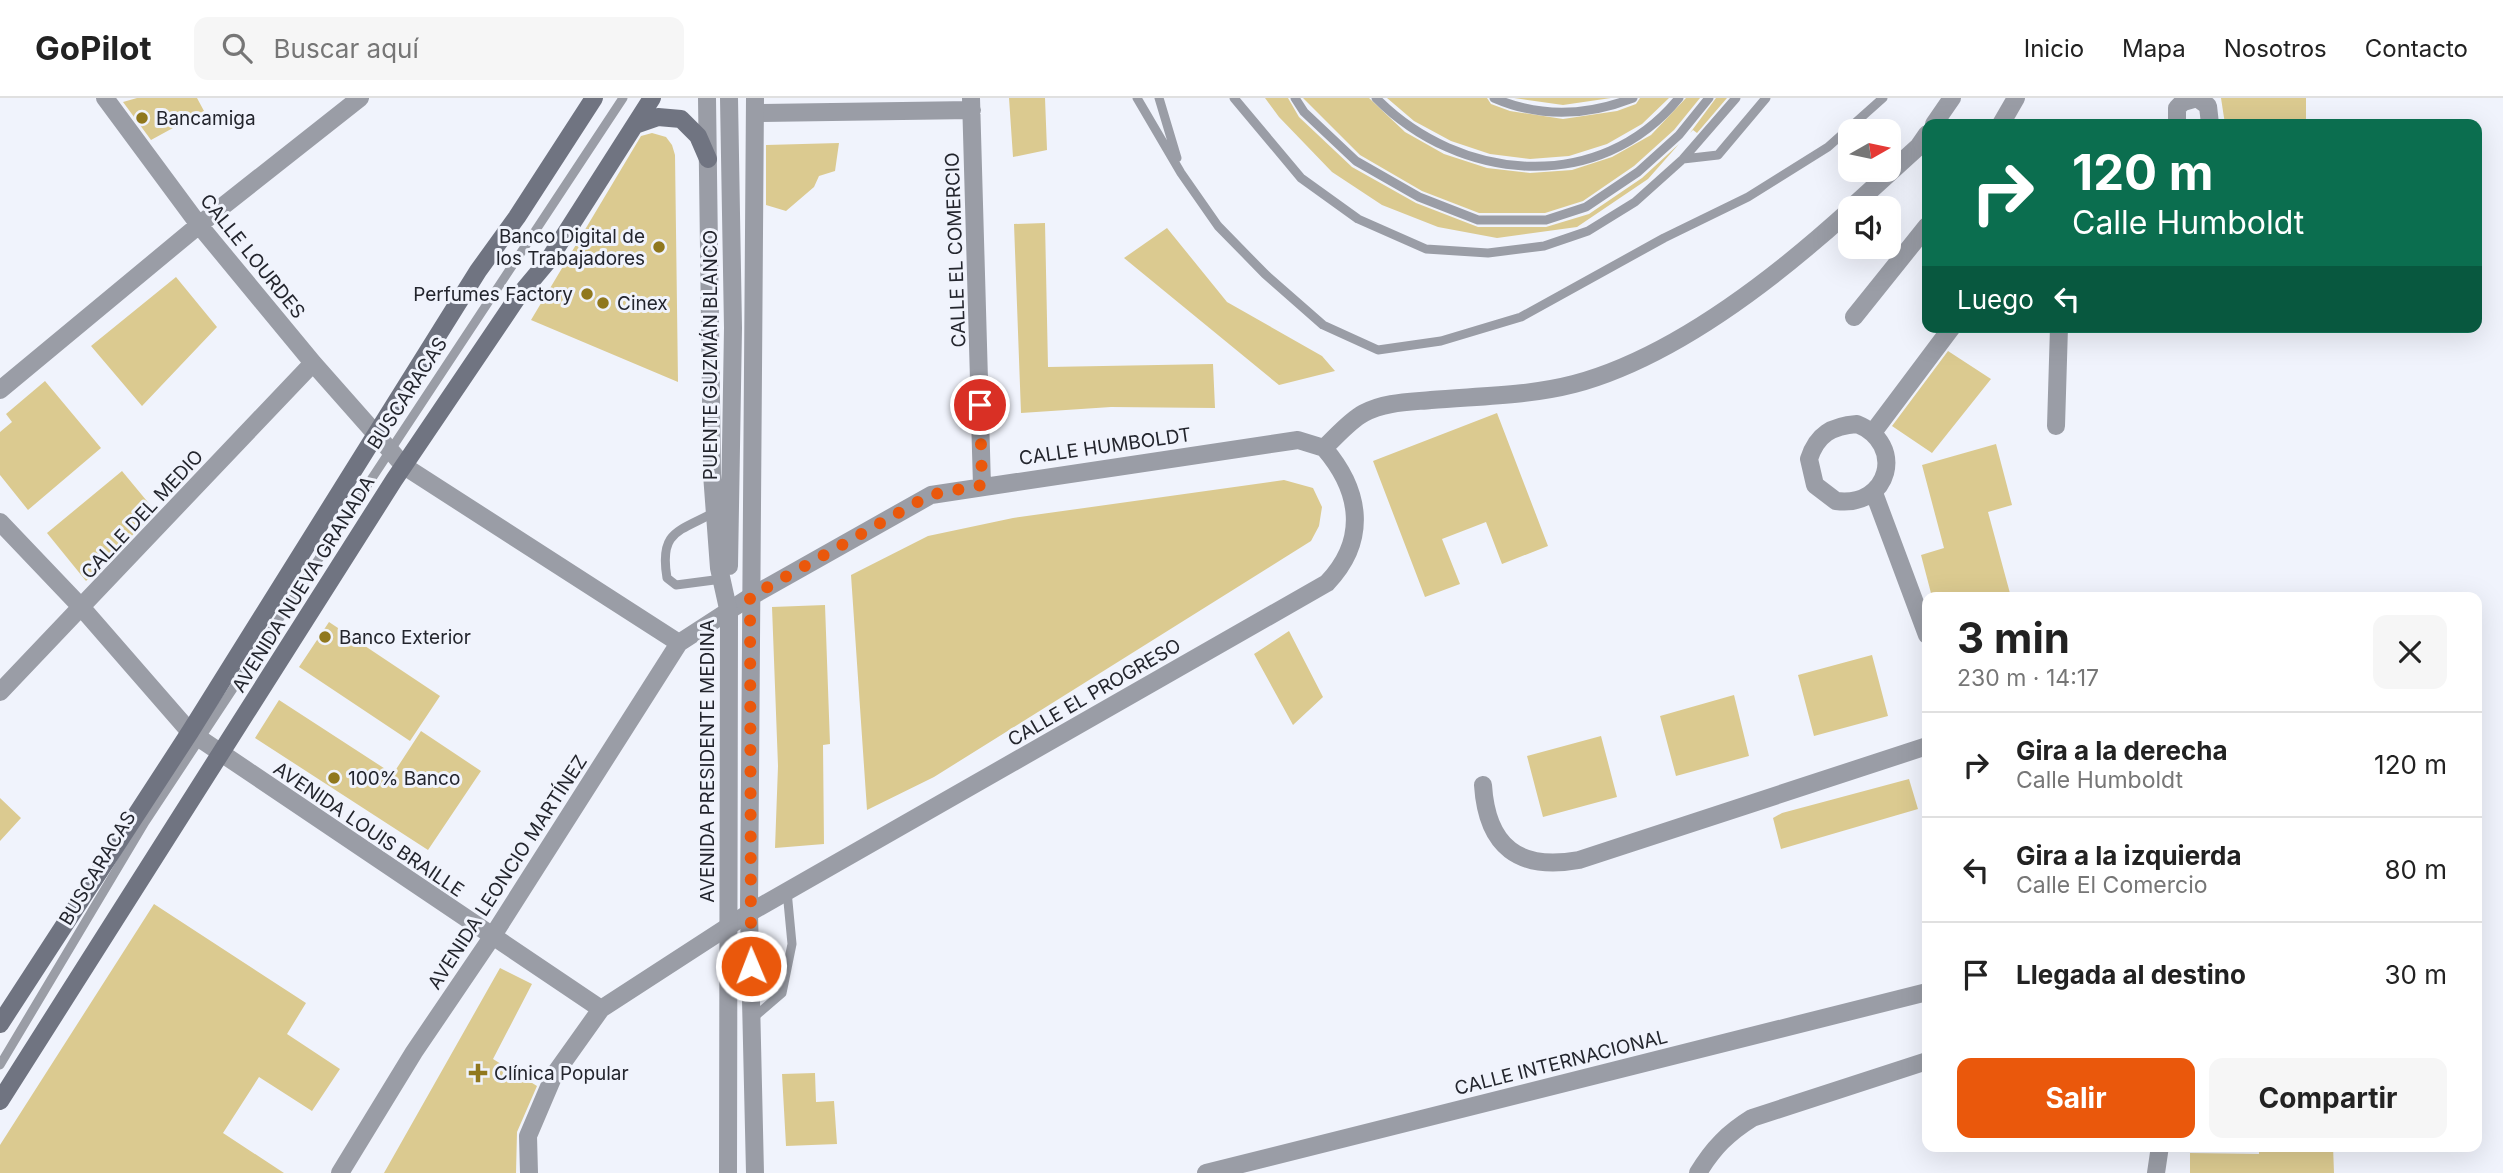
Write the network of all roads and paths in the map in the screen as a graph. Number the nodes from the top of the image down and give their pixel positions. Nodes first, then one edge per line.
1 (105, 98) edge
2 (360, 98) edge
3 (594, 98) edge
4 (623, 98) edge
5 (652, 98) edge
6 (707, 98) edge
7 (729, 98) edge
8 (1137, 98) edge
9 (1159, 98) edge
10 (1234, 98) edge
11 (1295, 98) edge
12 (1376, 98) edge
13 (1494, 98) edge
14 (1633, 98) edge
15 (1679, 98) edge
16 (1709, 98) edge
17 (1735, 98) edge
18 (1766, 98) edge
19 (1883, 98) edge
20 (1952, 98) edge
21 (2016, 98) edge
22 (2197, 98) edge
23 (971, 104) edge
24 (755, 105) edge
25 (1937, 119) edge
26 (2004, 119) edge
27 (2177, 119) edge
28 (2209, 119) edge
29 (635, 125) junction
30 (1922, 141) edge
31 (708, 159) junction
32 (1683, 159) junction
33 (1181, 173) junction
34 (1865, 196) edge
35 (1838, 221) edge
36 (199, 225) junction
37 (1922, 232) edge
38 (1854, 317) dead end
39 (1947, 333) edge
40 (2059, 333) edge
41 (313, 363) junction
42 (0, 390) edge
43 (2056, 426) dead end
44 (1874, 430) junction
45 (376, 433) junction
46 (1324, 448) junction
47 (391, 451) junction
48 (404, 466) junction
49 (982, 485) junction
50 (1874, 493) junction
51 (715, 512) junction
52 (0, 522) edge
53 (722, 579) junction
54 (750, 597) junction
55 (82, 608) junction
56 (729, 613) junction
57 (1922, 622) edge
58 (679, 643) junction
59 (0, 692) edge
60 (750, 704) junction
61 (195, 736) junction
62 (1922, 748) edge
63 (219, 754) junction
64 (1483, 785) dead end
65 (787, 891) junction
66 (749, 913) junction
67 (727, 927) junction
68 (492, 937) junction
69 (1922, 993) edge
70 (601, 1009) junction
71 (752, 1019) junction
72 (0, 1024) edge
73 (1922, 1063) edge
74 (0, 1065) edge
75 (0, 1101) edge
76 (2159, 1152) edge
77 (340, 1173) edge
78 (529, 1173) edge
79 (728, 1173) edge
80 (755, 1173) edge
81 (1206, 1173) edge
82 (1698, 1173) edge
83 (2157, 1173) edge

1 - 36 street, CALLE LOURDES
2 - 36 street
3 - 45 main road, AVENIDA NUEVA GRANADA
4 - 47 lane, BUSCARACAS
5 - 29 main road, AVENIDA NUEVA GRANADA
6 - 31 street, AVENIDA PRESIDENTE MEDINA
7 - 56 street, PUENTE GUZMÁN BLANCO
8 - 33 lane
9 - 33 lane
10 - 32 lane
11 - 16 lane
12 - 15 lane
13 - 14 lane
17 - 32 lane
18 - 32 lane
19 - 33 lane
20 - 25 street
21 - 26 street
22 - 27 street
22 - 28 street
23 - 24 street
23 - 49 street, CALLE EL COMERCIO
24 - 54 street
29 - 31 main road
29 - 48 main road, AVENIDA NUEVA GRANADA
30 - 34 street
31 - 51 street, AVENIDA PRESIDENTE MEDINA
35 - 46 street
36 - 41 street, CALLE LOURDES
36 - 42 street
37 - 38 street
39 - 44 street
40 - 43 street
41 - 45 street, CALLE LOURDES
41 - 55 street, CALLE DEL MEDIO
44 - 50 street
44 - 50 street
45 - 47 street, CALLE LOURDES
45 - 61 main road, AVENIDA NUEVA GRANADA
46 - 49 street, CALLE HUMBOLDT
46 - 65 street, CALLE EL PROGRESO
47 - 48 street, CALLE LOURDES
47 - 61 lane, BUSCARACAS
48 - 58 street
48 - 63 main road, AVENIDA NUEVA GRANADA
49 - 54 street, CALLE HUMBOLDT
50 - 57 street
51 - 53 street, AVENIDA PRESIDENTE MEDINA
51 - 53 lane
52 - 55 street
53 - 56 street, AVENIDA PRESIDENTE MEDINA
54 - 56 street, CALLE HUMBOLDT
54 - 60 street
55 - 59 street, CALLE DEL MEDIO
55 - 61 street
56 - 58 street, AVENIDA LEONCIO MARTÍNEZ
56 - 60 street
56 - 67 street, AVENIDA PRESIDENTE MEDINA
58 - 68 street, AVENIDA LEONCIO MARTÍNEZ
60 - 66 street
61 - 63 street, AVENIDA LOUIS BRAILLE
61 - 72 main road, AVENIDA NUEVA GRANADA
61 - 74 lane, BUSCARACAS
62 - 64 street
63 - 68 street, AVENIDA LOUIS BRAILLE
63 - 75 main road, AVENIDA NUEVA GRANADA
65 - 66 street, CALLE EL PROGRESO
65 - 71 lane
66 - 67 street, CALLE EL PROGRESO
66 - 71 street
67 - 70 street, CALLE EL PROGRESO
67 - 79 street, AVENIDA PRESIDENTE MEDINA
68 - 70 street, AVENIDA LOUIS BRAILLE
68 - 77 street, AVENIDA LEONCIO MARTÍNEZ
69 - 81 street, CALLE INTERNACIONAL
70 - 78 street
71 - 80 street
73 - 82 street
76 - 83 street

